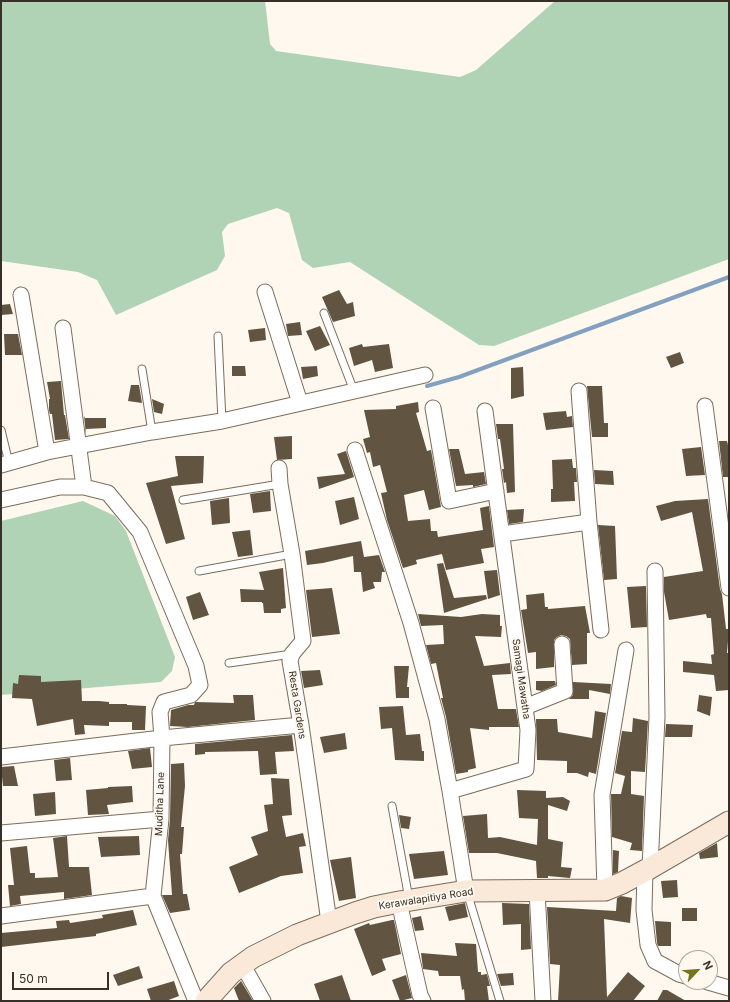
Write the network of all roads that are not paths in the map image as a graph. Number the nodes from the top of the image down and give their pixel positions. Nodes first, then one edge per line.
1 (266, 292) dead end
2 (21, 295) dead end
3 (324, 314) dead end
4 (63, 328) dead end
5 (218, 336) dead end
6 (142, 369) dead end
7 (425, 375) dead end
8 (354, 391) junction
9 (579, 391) dead end
10 (300, 403) junction
11 (705, 406) dead end
12 (433, 408) dead end
13 (485, 411) dead end
14 (222, 421) junction
15 (1, 430) edge
16 (152, 432) junction
17 (78, 446) junction
18 (355, 450) dead end
19 (47, 452) junction
20 (5, 464) edge
21 (279, 468) dead end
22 (280, 484) junction
23 (84, 487) junction
24 (496, 491) junction
25 (1, 500) edge
26 (183, 500) dead end
27 (589, 522) junction
28 (502, 534) junction
29 (292, 554) junction
30 (199, 571) dead end
31 (655, 571) dead end
32 (729, 588) edge
33 (601, 630) dead end
34 (562, 644) dead end
35 (626, 650) dead end
36 (292, 654) junction
37 (229, 663) dead end
38 (525, 707) junction
39 (301, 725) junction
40 (162, 738) junction
41 (1, 757) edge
42 (450, 791) junction
43 (392, 806) dead end
44 (161, 819) junction
45 (729, 822) edge
46 (1, 832) edge
47 (647, 869) junction
48 (605, 890) junction
49 (466, 891) junction
50 (537, 891) junction
51 (153, 896) junction
52 (405, 901) junction
53 (1, 916) edge
54 (329, 922) junction
55 (242, 964) junction
56 (678, 973) edge
57 (718, 985) edge
58 (729, 988) edge
59 (196, 1001) edge
60 (206, 1001) edge
61 (263, 1001) edge
62 (423, 1001) edge
63 (500, 1001) edge
64 (543, 1001) edge

1 - 10 street
2 - 19 street
3 - 8 lane
4 - 17 street
5 - 14 lane
6 - 16 lane
7 - 8 street
8 - 10 street
9 - 27 street
10 - 14 street
11 - 32 street
12 - 24 street
13 - 24 street, Samagi Mawatha
14 - 16 street
15 - 20 lane
16 - 17 street
17 - 19 street
17 - 23 street
18 - 42 street
19 - 20 street
21 - 22 street
22 - 26 lane
22 - 29 street
23 - 25 street
23 - 40 street, Muditha Lane
24 - 28 street, Samagi Mawatha
27 - 28 street
27 - 33 street
28 - 38 street, Samagi Mawatha
29 - 30 lane
29 - 36 street
31 - 47 street
34 - 38 street
35 - 48 street
36 - 37 lane
36 - 39 street, Resta Gardens
38 - 42 street, Samagi Mawatha
39 - 40 street
39 - 54 street, Resta Gardens
40 - 41 street
40 - 44 street, Muditha Lane
42 - 49 street
43 - 52 lane
44 - 46 street
44 - 51 street, Muditha Lane
45 - 47 street, Kerawalapitiya Road
47 - 48 street, Kerawalapitiya Road
47 - 56 street
48 - 50 street, Kerawalapitiya Road
49 - 50 street, Kerawalapitiya Road
49 - 52 street, Kerawalapitiya Road
49 - 63 lane
50 - 64 street
51 - 53 street
51 - 59 street, Muditha Lane
52 - 54 street, Kerawalapitiya Road
52 - 62 street
54 - 55 street, Kerawalapitiya Road
55 - 60 street, Kerawalapitiya Road
55 - 61 street
57 - 58 street

